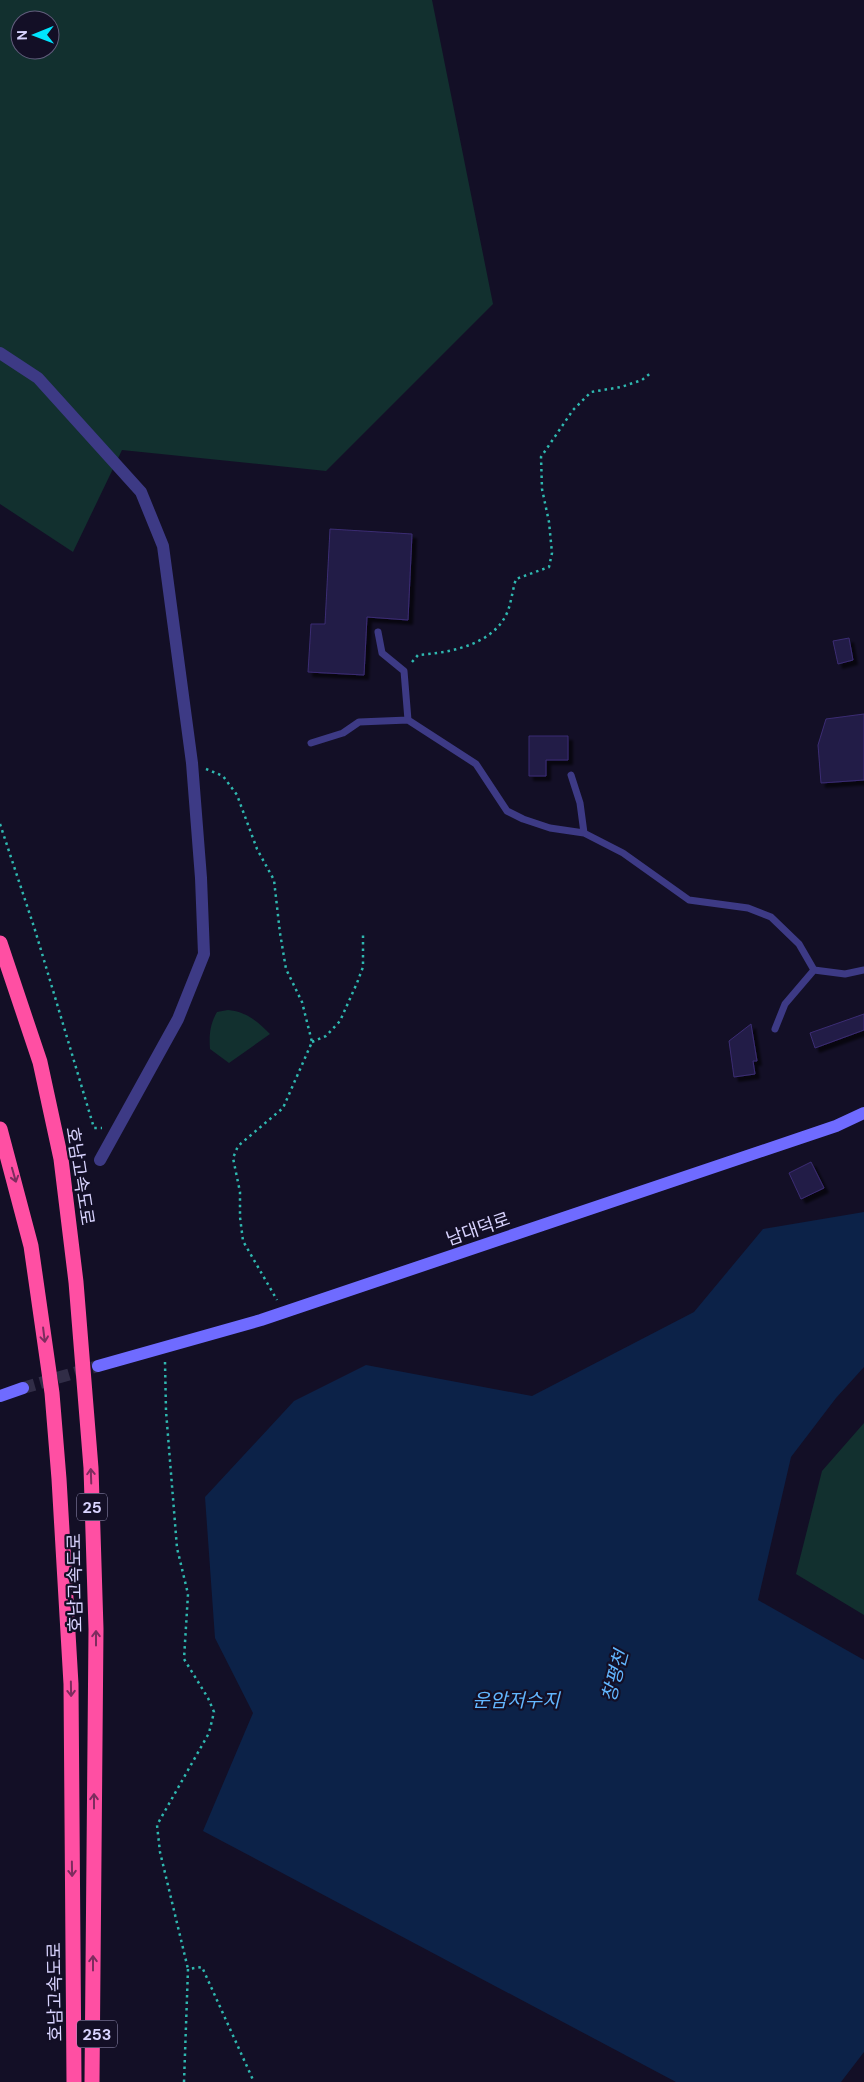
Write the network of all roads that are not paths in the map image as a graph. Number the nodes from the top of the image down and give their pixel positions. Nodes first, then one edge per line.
1 (0, 352) edge
2 (378, 632) dead end
3 (408, 720) junction
4 (311, 743) dead end
5 (571, 775) dead end
6 (584, 833) junction
7 (0, 943) edge
8 (814, 970) junction
9 (864, 970) edge
10 (775, 1029) dead end
11 (864, 1112) edge
12 (0, 1129) edge
13 (100, 1160) dead end
14 (98, 1366) tunnel mouth
15 (23, 1388) tunnel mouth
16 (0, 1396) edge
17 (93, 1986) junction
18 (74, 2082) edge
19 (92, 2082) edge
20 (100, 2082) edge

1 - 13 street
2 - 3 lane
3 - 4 lane
3 - 6 lane
5 - 6 lane
6 - 8 lane
17 -> 7 highway, 호남고속도로 / 25
8 - 9 lane
8 - 10 lane
11 - 14 main road, 남대덕로
12 -> 18 highway, 호남고속도로 / 25
15 - 16 main road
17 - 19 highway, 호남고속도로 / 25
17 - 20 highway, 253

